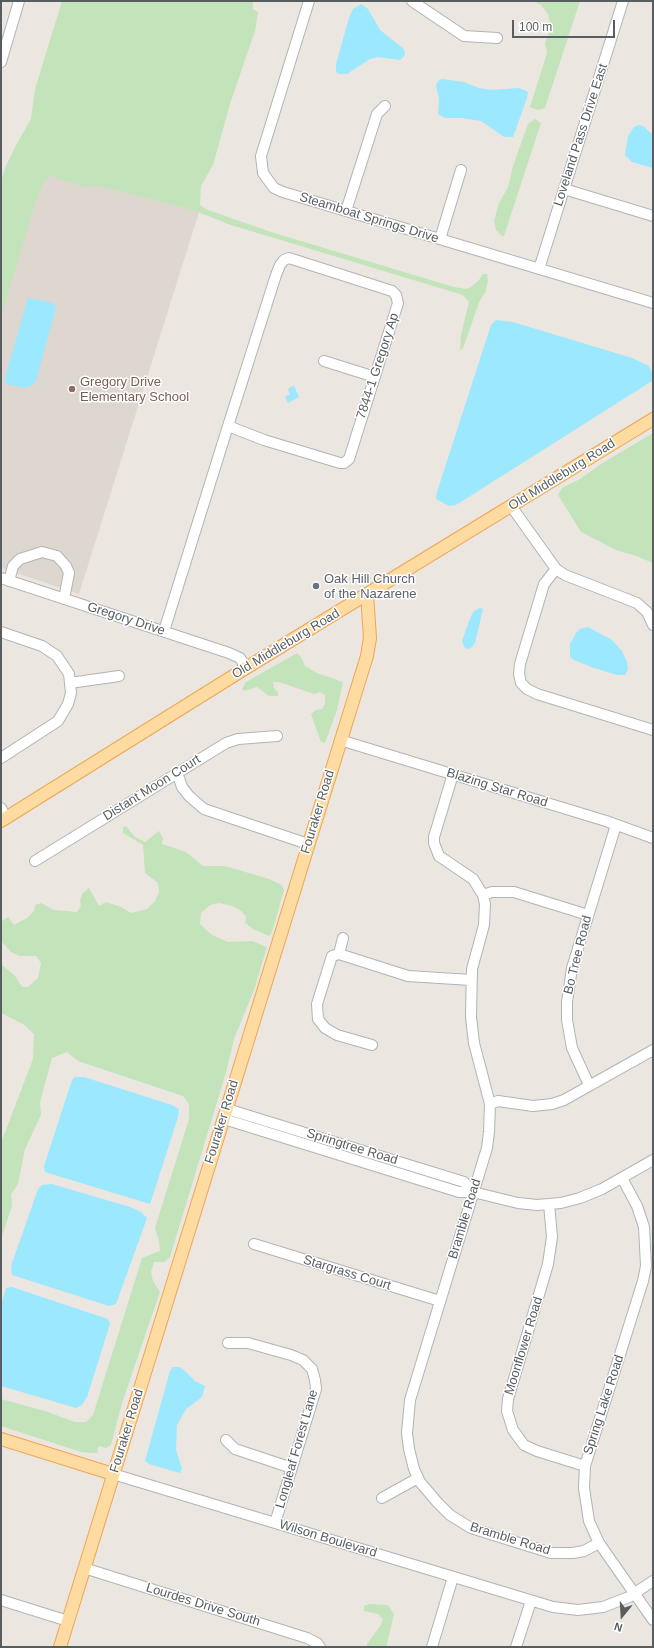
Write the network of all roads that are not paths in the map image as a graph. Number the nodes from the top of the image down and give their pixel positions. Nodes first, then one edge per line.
1 (19, 1) edge
2 (309, 1) edge
3 (412, 1) edge
4 (623, 1) edge
5 (498, 38) dead end
6 (3, 46) edge
7 (1, 62) edge
8 (385, 106) dead end
9 (461, 170) dead end
10 (564, 189) junction
11 (346, 211) junction
12 (653, 216) edge
13 (440, 239) junction
14 (539, 269) junction
15 (653, 304) edge
16 (324, 361) dead end
17 (375, 377) junction
18 (653, 419) edge
19 (228, 426) junction
20 (511, 506) junction
21 (556, 569) junction
22 (5, 580) edge
23 (367, 594) junction
24 (64, 599) junction
25 (653, 625) edge
26 (164, 631) junction
27 (1, 632) edge
28 (246, 668) junction
29 (119, 676) dead end
30 (70, 683) junction
31 (653, 730) edge
32 (277, 736) dead end
33 (340, 740) junction
34 (1, 758) edge
35 (177, 773) junction
36 (453, 774) junction
37 (3, 816) edge
38 (616, 825) junction
39 (653, 838) edge
40 (308, 844) junction
41 (35, 861) dead end
42 (483, 895) junction
43 (588, 915) junction
44 (343, 938) dead end
45 (339, 954) junction
46 (471, 980) junction
47 (372, 1045) dead end
48 (653, 1050) edge
49 (589, 1085) junction
50 (490, 1104) junction
51 (225, 1114) junction
52 (653, 1160) edge
53 (622, 1178) junction
54 (473, 1192) junction
55 (548, 1204) junction
56 (254, 1244) dead end
57 (649, 1266) edge
58 (440, 1301) junction
59 (228, 1343) dead end
60 (1, 1439) edge
61 (226, 1440) dead end
62 (585, 1466) junction
63 (292, 1468) junction
64 (113, 1474) junction
65 (418, 1478) junction
66 (382, 1498) dead end
67 (275, 1523) junction
68 (599, 1543) junction
69 (84, 1568) junction
70 (453, 1577) junction
71 (653, 1581) edge
72 (635, 1594) junction
73 (1, 1600) edge
74 (531, 1601) junction
75 (653, 1620) edge
76 (68, 1621) junction
77 (60, 1647) edge
78 (320, 1647) edge
79 (432, 1647) edge
80 (516, 1647) edge

1 - 6 street
2 - 11 street, Steamboat Springs Drive
3 - 5 street
4 - 10 street, Loveland Pass Drive East
6 - 7 street
8 - 11 street
9 - 13 street
10 - 12 street
10 - 14 street, Loveland Pass Drive East
11 - 13 street, Steamboat Springs Drive
13 - 14 street, Steamboat Springs Drive
14 - 15 street, Steamboat Springs Drive
16 - 17 street
17 - 19 street, 7844-1 Gregory Ap
17 - 19 street, 7844-1 Gregory Ap
18 - 20 main road, Old Middleburg Road
19 - 26 street, 7844-1 Gregory Ap
20 - 21 street
20 - 23 main road, Old Middleburg Road
21 - 25 street
21 - 31 street
22 - 24 street, Gregory Drive
22 - 24 street
23 - 28 main road, Old Middleburg Road
23 - 33 main road, Fouraker Road
24 - 26 street, Gregory Drive
26 - 28 street, Gregory Drive
27 - 30 street
28 - 37 main road, Old Middleburg Road
29 - 30 street
30 - 34 street
32 - 35 street, Distant Moon Court
33 - 36 street, Blazing Star Road
33 - 40 main road, Fouraker Road
35 - 40 street
35 - 41 street, Distant Moon Court
36 - 38 street, Blazing Star Road
36 - 42 street, Bramble Road
38 - 39 street, Blazing Star Road
38 - 43 street, Bo Tree Road
40 - 51 main road, Fouraker Road
42 - 43 street
42 - 46 street, Bramble Road
43 - 49 street, Bo Tree Road
44 - 45 street
45 - 46 street
45 - 47 street
46 - 50 street, Bramble Road
48 - 49 street
49 - 50 street
50 - 54 street, Bramble Road
51 - 54 street, Springtree Road
51 - 64 main road, Fouraker Road
52 - 53 street, Springtree Road
53 - 55 street, Springtree Road
53 - 57 street, Spring Lake Road
54 - 55 street, Springtree Road
54 - 58 street, Bramble Road
55 - 62 street, Moonflower Road
56 - 58 street, Stargrass Court
57 - 62 street, Spring Lake Road
58 - 65 street, Bramble Road
59 - 63 street, Longleaf Forest Lane
60 - 64 main road, Wilson Boulevard
61 - 63 street
62 - 68 street, Spring Lake Road
63 - 67 street, Longleaf Forest Lane
64 - 67 street, Wilson Boulevard
64 - 69 main road, Fouraker Road
65 - 66 street
65 - 68 street, Bramble Road
67 - 70 street, Wilson Boulevard
68 - 72 street, Spring Lake Road
69 - 76 main road, Fouraker Road
69 - 78 street, Lourdes Drive South
70 - 74 street, Wilson Boulevard
70 - 79 street
71 - 72 street, Wilson Boulevard
72 - 74 street, Wilson Boulevard
72 - 75 street, Spring Lake Road
73 - 76 street
74 - 80 street
76 - 77 main road, Fouraker Road

